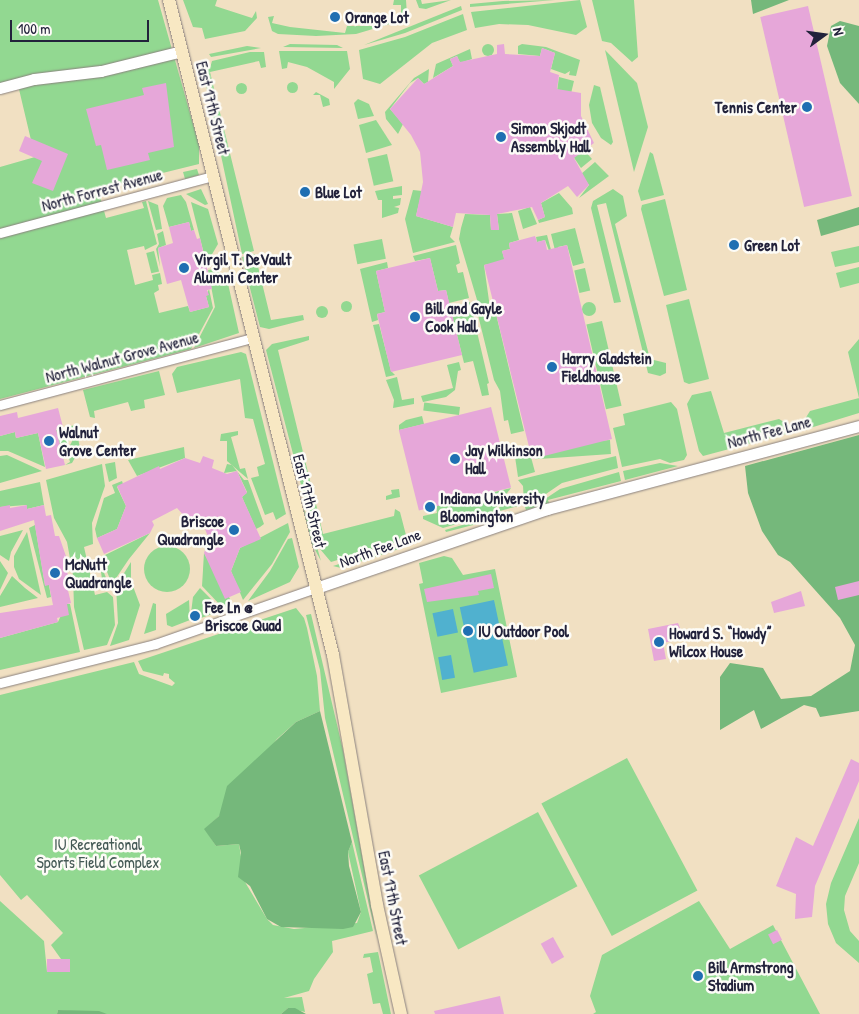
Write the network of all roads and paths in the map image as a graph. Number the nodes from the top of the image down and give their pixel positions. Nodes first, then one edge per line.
1 (169, 0) edge
2 (182, 51) junction
3 (0, 88) edge
4 (213, 176) junction
5 (0, 233) edge
6 (252, 338) junction
7 (0, 405) edge
8 (859, 426) edge
9 (316, 588) junction
10 (0, 683) edge
11 (401, 1014) edge

1 - 2 main road, East 17th Street
2 - 3 street
2 - 4 main road, East 17th Street
4 - 5 street, North Forrest Avenue
4 - 6 main road, East 17th Street
6 - 7 street, North Walnut Grove Avenue
6 - 9 main road, East 17th Street
8 - 9 street, North Fee Lane
9 - 10 street, North Fee Lane
9 - 11 main road, East 17th Street

